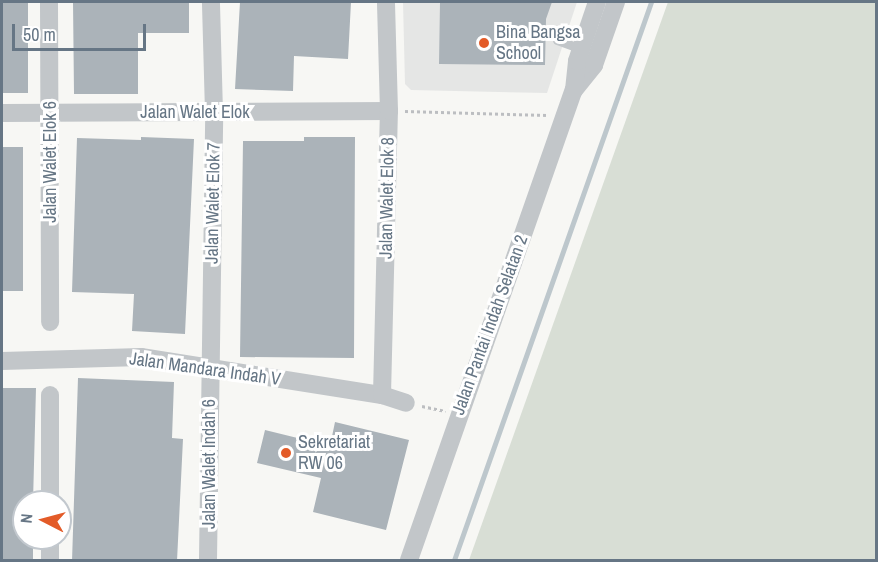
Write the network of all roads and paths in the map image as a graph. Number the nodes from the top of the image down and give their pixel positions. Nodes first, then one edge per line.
1 (49, 2) edge
2 (212, 2) edge
3 (386, 2) edge
4 (597, 2) edge
5 (616, 2) edge
6 (557, 40) dead end
7 (589, 52) junction
8 (389, 111) junction
9 (49, 112) junction
10 (214, 112) junction
11 (2, 113) edge
12 (565, 115) junction
13 (50, 322) dead end
14 (2, 362) edge
15 (210, 368) junction
16 (50, 395) dead end
17 (381, 395) junction
18 (406, 403) joint
19 (458, 414) junction
20 (50, 490) edge
21 (208, 561) edge
22 (408, 561) edge

1 - 9 street, Jalan Walet Elok 6
2 - 10 street, Jalan Walet Elok 7
3 - 8 street, Jalan Walet Elok 8
4 - 7 street, Jalan Pantai Indah Selatan 2
5 - 7 street, Jalan Pantai Indah Selatan 2
6 - 7 lane
7 - 12 street, Jalan Pantai Indah Selatan 2
8 - 10 street, Jalan Walet Elok
8 - 12 path
8 - 17 street, Jalan Walet Elok 8
9 - 10 street, Jalan Walet Elok
9 - 11 street, Jalan Walet Elok
9 - 13 street, Jalan Walet Elok 6
10 - 15 street, Jalan Walet Elok 7
12 - 19 street, Jalan Pantai Indah Selatan 2
14 - 15 street, Jalan Mandara Indah V
15 - 17 street, Jalan Mandara Indah V
15 - 21 street, Jalan Walet Indah 6
16 - 20 street
17 - 18 street, Jalan Mandara Indah V
18 - 19 path
19 - 22 street, Jalan Pantai Indah Selatan 2

